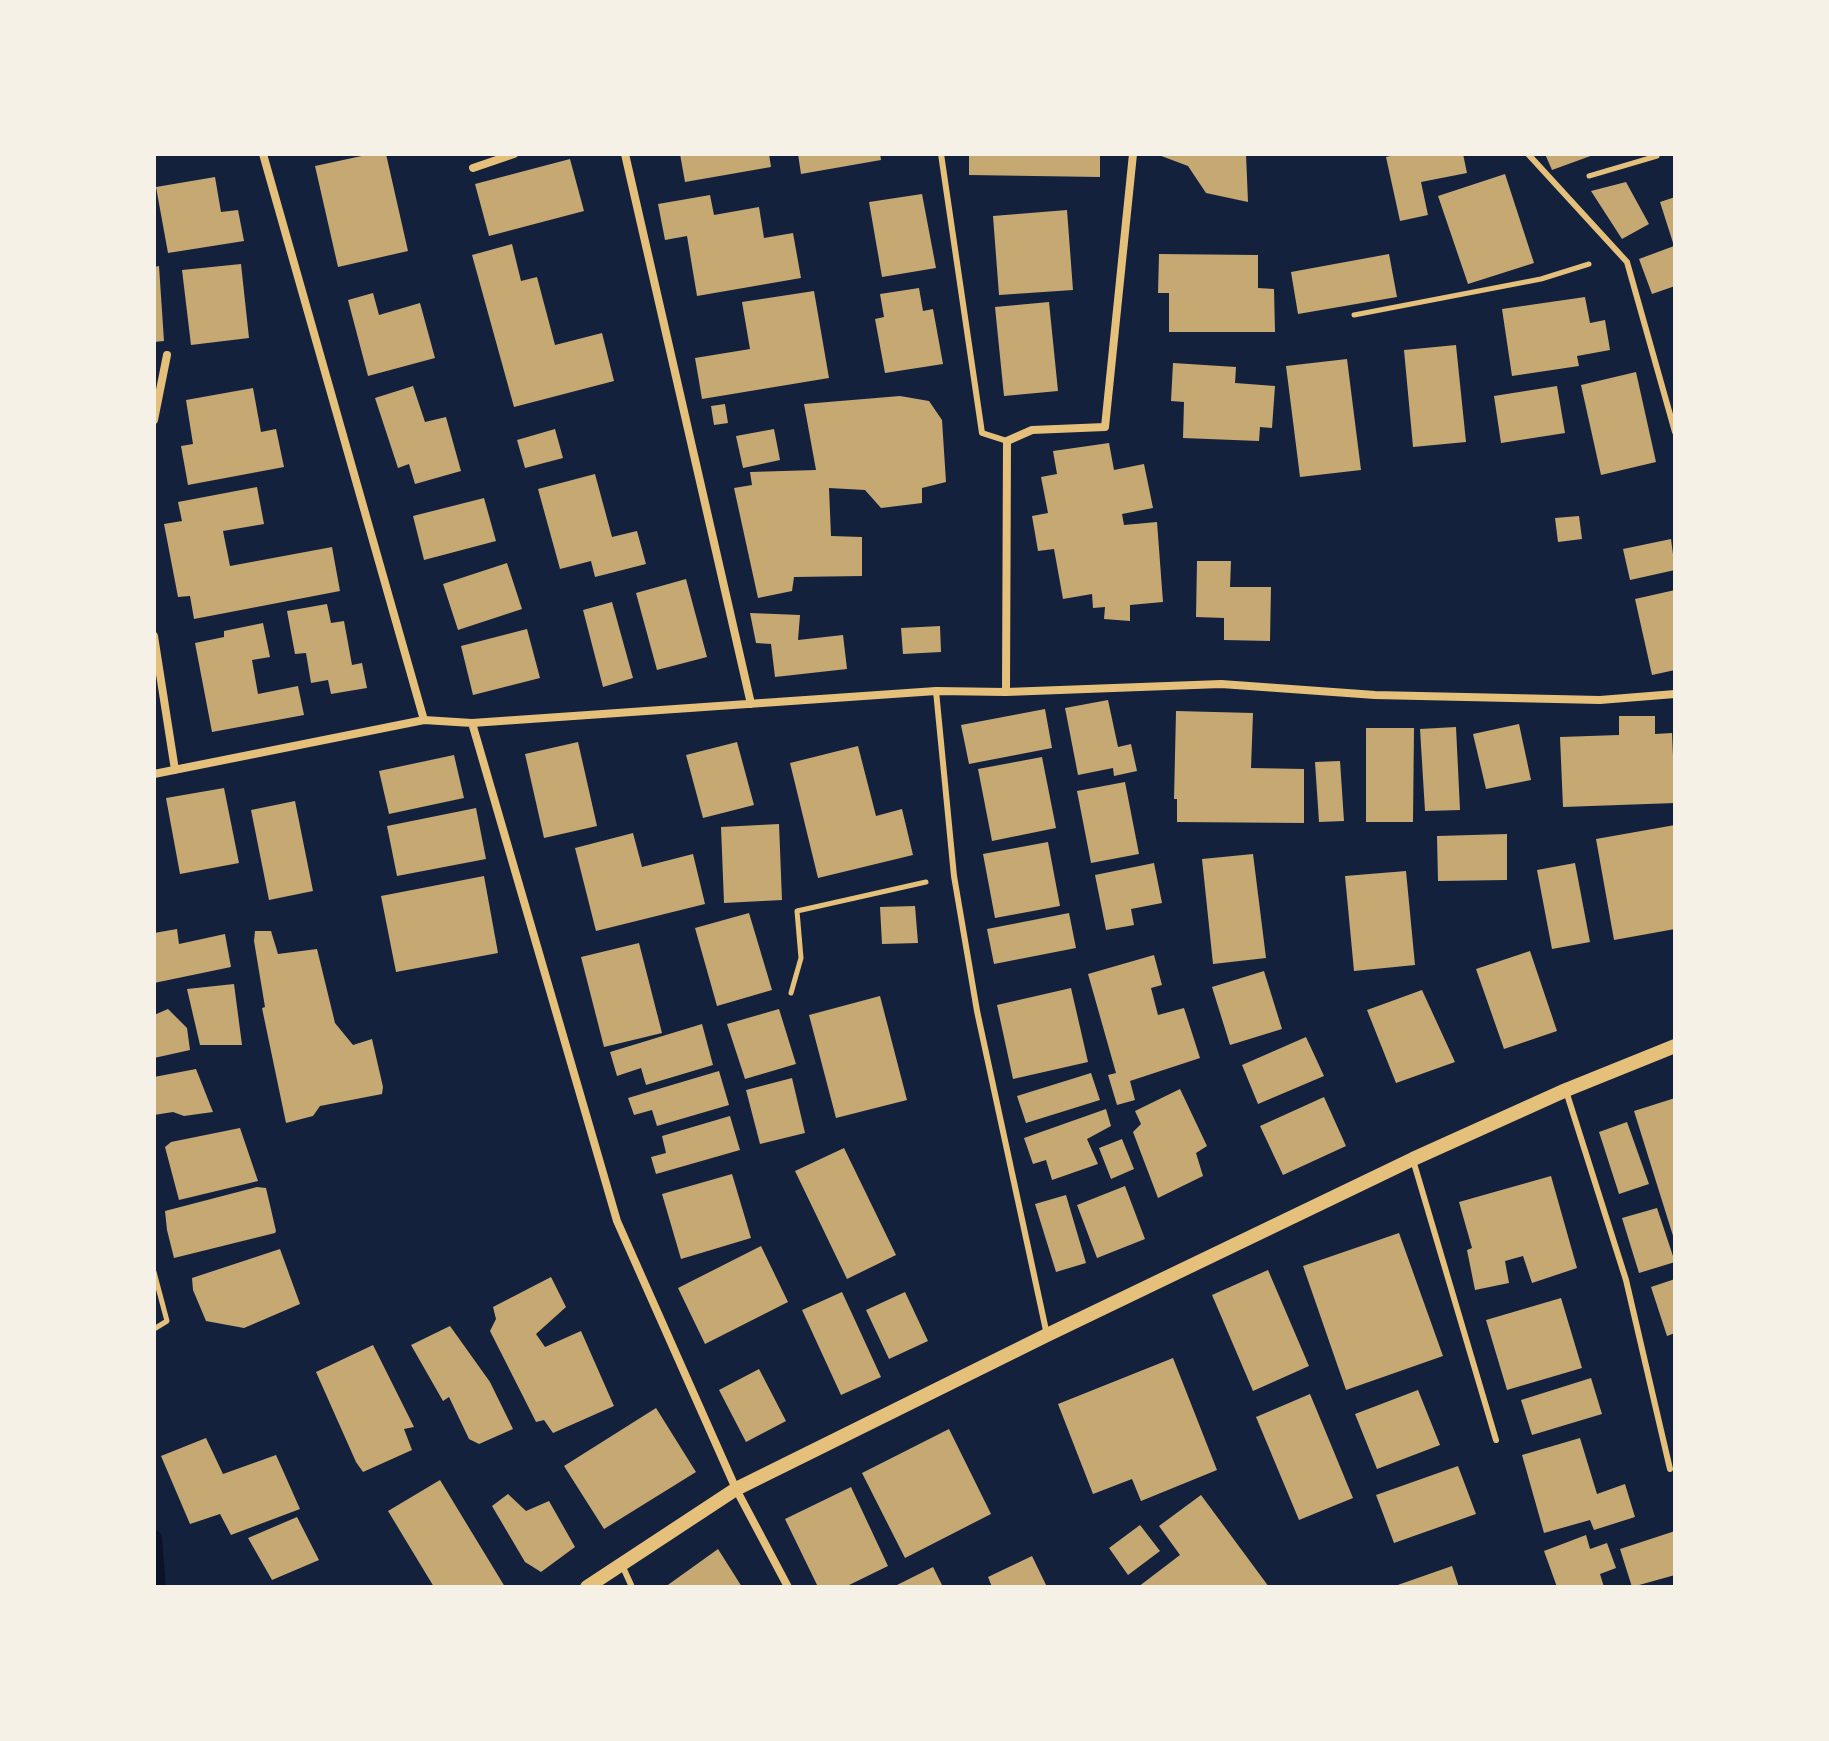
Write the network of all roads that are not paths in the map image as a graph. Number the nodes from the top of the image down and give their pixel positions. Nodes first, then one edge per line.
1 (263, 154) edge
2 (514, 154) edge
3 (625, 154) edge
4 (941, 154) edge
5 (1133, 154) edge
6 (1528, 154) edge
7 (473, 168) dead end
8 (167, 355) dead end
9 (154, 420) edge
10 (1675, 432) edge
11 (1007, 441) junction
12 (154, 636) edge
13 (936, 691) junction
14 (1006, 692) junction
15 (1675, 694) edge
16 (751, 704) junction
17 (424, 720) junction
18 (472, 723) junction
19 (175, 770) junction
20 (154, 774) edge
21 (1675, 1046) edge
22 (1566, 1090) junction
23 (1413, 1159) junction
24 (1047, 1335) junction
25 (1496, 1440) dead end
26 (1670, 1469) dead end
27 (736, 1489) junction
28 (622, 1565) junction
29 (587, 1587) edge
30 (632, 1587) edge
31 (788, 1587) edge

1 - 17 street
2 - 7 street
3 - 16 street
4 - 11 lane
5 - 11 street
6 - 10 lane
8 - 9 street
11 - 14 street
12 - 19 street
13 - 14 street
13 - 16 street
13 - 24 lane
14 - 15 street
16 - 18 street
17 - 18 street
17 - 19 street
18 - 27 street
19 - 20 street
21 - 22 street
22 - 23 street
22 - 26 lane
23 - 24 street
23 - 25 lane
24 - 27 street
27 - 28 street
27 - 31 street
28 - 29 street
28 - 30 lane

